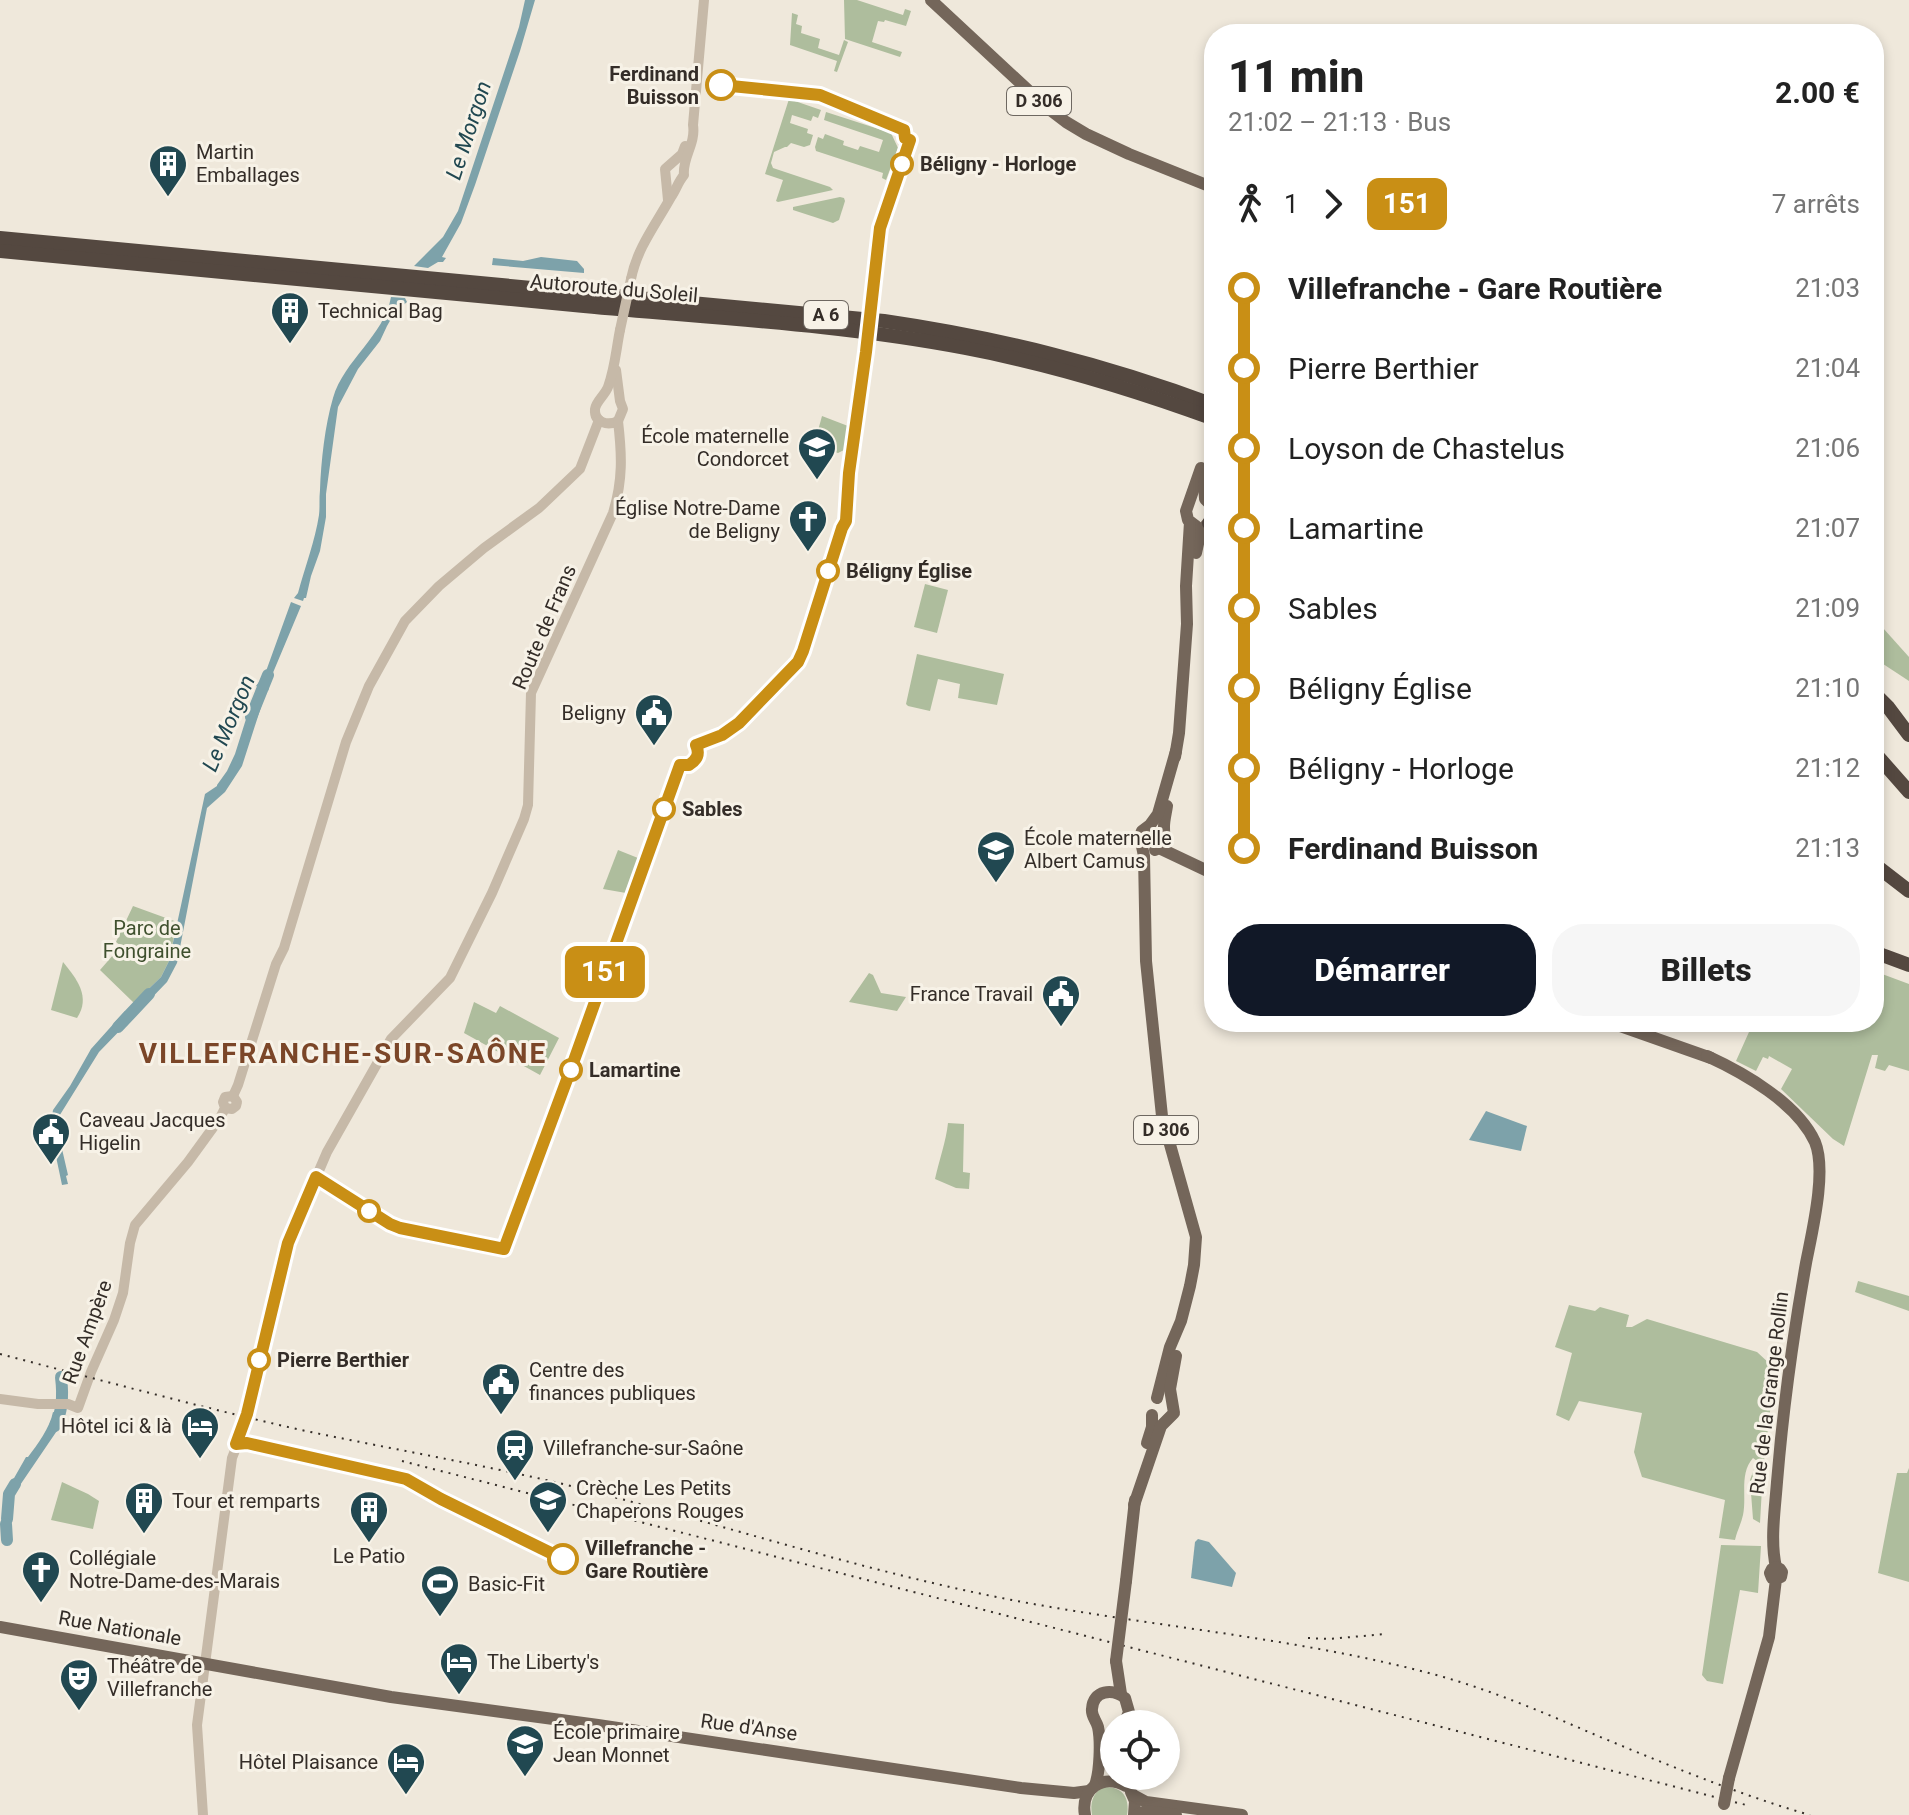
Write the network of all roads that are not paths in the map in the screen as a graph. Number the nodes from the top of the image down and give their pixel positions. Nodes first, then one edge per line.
1 (704, 0) edge
2 (931, 0) edge
3 (940, 0) edge
4 (955, 18) junction
5 (678, 165) junction
6 (1204, 177) edge
7 (672, 180) junction
8 (1204, 184) edge
9 (0, 238) edge
10 (0, 251) edge
11 (394, 281) junction
12 (615, 364) junction
13 (604, 397) junction
14 (1204, 400) edge
15 (620, 401) junction
16 (1204, 415) edge
17 (599, 420) junction
18 (618, 421) junction
19 (1204, 463) edge
20 (1190, 502) junction
21 (1204, 506) edge
22 (1204, 520) edge
23 (1190, 522) junction
24 (1204, 528) edge
25 (1187, 624) junction
26 (1884, 703) edge
27 (1909, 735) edge
28 (1176, 751) junction
29 (1884, 763) edge
30 (1909, 792) edge
31 (1150, 825) junction
32 (1164, 834) junction
33 (1152, 848) junction
34 (1180, 858) junction
35 (1204, 869) edge
36 (1884, 872) edge
37 (1909, 891) edge
38 (1884, 956) edge
39 (1909, 965) edge
40 (1638, 1032) edge
41 (0, 1399) edge
42 (1164, 1400) junction
43 (1152, 1415) junction
44 (1167, 1420) junction
45 (1134, 1505) junction
46 (0, 1627) edge
47 (1116, 1661) junction
48 (205, 1664) junction
49 (1105, 1692) junction
50 (375, 1694) joint
51 (1121, 1694) junction
52 (1129, 1710) edge
53 (1096, 1723) junction
54 (1100, 1726) edge
55 (1100, 1784) edge
56 (1021, 1788) junction
57 (1092, 1788) junction
58 (1129, 1790) edge
59 (1132, 1790) edge
60 (1084, 1810) edge
61 (1722, 1811) edge
62 (203, 1815) edge
63 (1136, 1815) edge
64 (1176, 1815) edge
65 (1242, 1815) edge

1 - 5 street
2 - 4 main road, D 306
3 - 4 main road, D 306
4 - 6 main road, D 306
4 - 8 main road, D 306
5 - 7 street
5 - 7 street
7 - 12 street, bridge
9 - 11 highway, Autoroute du Soleil / A 6
10 - 11 highway, Autoroute du Soleil / A 6
11 - 14 highway, Autoroute du Soleil / A 6
11 - 16 highway, Autoroute du Soleil / A 6
12 - 13 street
12 - 15 street
13 - 15 street
13 - 17 street
15 - 18 street
17 - 18 street
17 - 41 street, Rue Ampère
18 - 48 street, Route de Frans
19 - 20 main road
20 - 21 main road
20 - 23 main road
22 - 23 main road
23 - 25 main road
24 - 25 main road
25 - 28 main road
26 - 27 highway
28 - 31 main road
28 - 32 main road
29 - 30 highway
31 - 32 main road
31 - 33 main road
32 - 33 main road
32 - 34 main road
33 - 34 main road
33 - 42 main road, D 306
34 - 35 main road
36 - 37 highway
38 - 39 highway
40 - 61 main road, Rue de la Grange Rollin, bridge
42 - 43 main road
42 - 44 main road
43 - 44 main road
43 - 45 main road
44 - 45 main road
45 - 47 main road, bridge
46 - 48 main road, Rue Nationale
47 - 49 main road
47 - 51 main road
48 - 50 main road, Rue Nationale
48 - 62 street, Route de Frans
49 - 51 main road
49 - 53 main road
50 - 56 main road, Rue d'Anse
51 - 52 main road
53 - 54 main road
53 - 57 main road
55 - 57 main road, Rue d'Anse
56 - 57 main road, Rue d'Anse
56 - 60 main road, Rue d'Anse
57 - 60 main road
58 - 63 main road
59 - 65 main road, Rue d'Anse
63 - 64 main road

